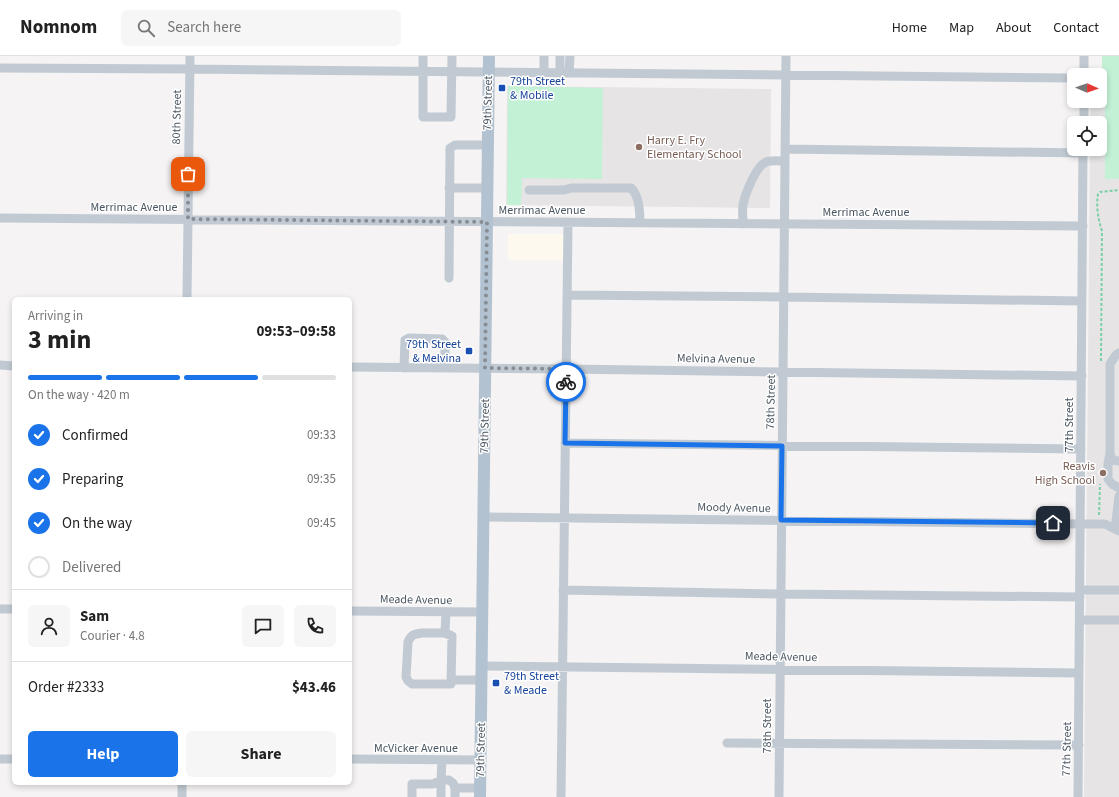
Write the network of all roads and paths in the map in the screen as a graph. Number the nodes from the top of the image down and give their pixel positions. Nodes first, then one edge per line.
1 (190, 56) edge
2 (423, 56) edge
3 (452, 56) edge
4 (489, 56) edge
5 (544, 56) edge
6 (560, 56) edge
7 (570, 56) edge
8 (786, 56) edge
9 (1084, 56) edge
10 (0, 68) edge
11 (1084, 68) edge
12 (190, 69) junction
13 (422, 72) junction
14 (452, 72) junction
15 (489, 72) junction
16 (544, 73) junction
17 (565, 73) junction
18 (786, 74) junction
19 (1067, 78) edge
20 (488, 145) junction
21 (785, 149) junction
22 (1067, 151) edge
23 (1083, 156) edge
24 (785, 161) junction
25 (449, 188) junction
26 (487, 188) junction
27 (529, 190) dead end
28 (1119, 190) edge
29 (0, 218) edge
30 (188, 219) junction
31 (449, 221) junction
32 (487, 222) junction
33 (568, 222) junction
34 (640, 223) junction
35 (743, 224) junction
36 (785, 224) junction
37 (1083, 226) junction
38 (449, 278) dead end
39 (567, 295) junction
40 (186, 297) edge
41 (783, 297) junction
42 (1082, 301) junction
43 (1119, 353) edge
44 (0, 365) edge
45 (12, 366) edge
46 (352, 367) edge
47 (1101, 367) dead end
48 (404, 368) junction
49 (445, 368) junction
50 (485, 368) junction
51 (566, 369) junction
52 (783, 372) junction
53 (1082, 376) junction
54 (1115, 404) edge
55 (565, 443) junction
56 (782, 446) junction
57 (1081, 449) junction
58 (1110, 453) junction
59 (1119, 461) edge
60 (1100, 479) dead end
61 (1119, 488) edge
62 (1119, 496) edge
63 (484, 517) junction
64 (564, 518) junction
65 (781, 520) junction
66 (1081, 524) junction
67 (1098, 524) junction
68 (1117, 530) edge
69 (564, 590) junction
70 (1119, 590) edge
71 (781, 594) junction
72 (1080, 594) junction
73 (0, 609) edge
74 (12, 609) edge
75 (352, 611) edge
76 (446, 612) junction
77 (482, 612) junction
78 (1080, 620) junction
79 (1119, 620) edge
80 (445, 633) junction
81 (482, 666) junction
82 (562, 667) junction
83 (780, 669) junction
84 (1079, 673) junction
85 (482, 680) junction
86 (451, 682) junction
87 (727, 743) dead end
88 (780, 743) junction
89 (1079, 745) junction
90 (0, 759) edge
91 (12, 759) edge
92 (352, 760) edge
93 (442, 760) junction
94 (481, 760) junction
95 (441, 780) junction
96 (182, 785) edge
97 (455, 792) edge
98 (481, 793) edge
99 (182, 797) edge
100 (412, 797) edge
101 (441, 797) edge
102 (561, 797) edge
103 (779, 797) edge
104 (1078, 797) edge

1 - 12 street, 80th Street
2 - 13 street
3 - 14 street
4 - 15 main road, 79th Street
5 - 16 street
6 - 17 street
7 - 17 street
8 - 18 street, 78th Street
9 - 11 street
10 - 12 street
12 - 13 street
12 - 30 street, 80th Street
13 - 14 street
13 - 14 street
14 - 15 street
15 - 16 street
15 - 20 main road, 79th Street
16 - 17 street
17 - 18 street
18 - 19 street
18 - 21 street, 78th Street
20 - 25 street
20 - 26 main road, 79th Street
21 - 22 street
21 - 24 street, 78th Street
23 - 37 street, 77th Street
24 - 35 street
24 - 36 street, 78th Street
25 - 26 street
25 - 31 street
26 - 32 main road, 79th Street
27 - 34 street
28 - 47 path
29 - 30 street, Merrimac Avenue
30 - 31 street, Merrimac Avenue
30 - 40 street, 80th Street
31 - 32 street, Merrimac Avenue
31 - 38 street
32 - 33 street, Merrimac Avenue
32 - 50 main road, 79th Street
33 - 34 street, Merrimac Avenue
33 - 39 street
34 - 35 street, Merrimac Avenue
35 - 36 street, Merrimac Avenue
36 - 37 street, Merrimac Avenue
36 - 41 street, 78th Street
37 - 42 street, 77th Street
39 - 41 street
39 - 51 street
41 - 42 street
41 - 52 street, 78th Street
42 - 53 street, 77th Street
43 - 54 street
44 - 45 street
46 - 48 street, Melvina Avenue
48 - 49 street, Melvina Avenue
48 - 49 street
49 - 50 street, Melvina Avenue
50 - 51 street, Melvina Avenue
50 - 63 main road, 79th Street
51 - 52 street, Melvina Avenue
51 - 55 street
52 - 53 street, Melvina Avenue
52 - 56 street, 78th Street
53 - 57 street, 77th Street
54 - 58 street
55 - 56 street
55 - 64 street
56 - 57 street
56 - 65 street, 78th Street
57 - 66 street, 77th Street
58 - 59 street
58 - 61 street
60 - 67 path
62 - 68 street
63 - 64 street, Moody Avenue
63 - 77 main road, 79th Street
64 - 65 street, Moody Avenue
64 - 69 street
65 - 66 street, Moody Avenue
65 - 71 street, 78th Street
66 - 67 street, Moody Avenue
66 - 72 street, 77th Street
67 - 68 street, Moody Avenue
69 - 71 street
69 - 82 street
70 - 72 street
71 - 72 street
71 - 83 street, 78th Street
72 - 78 street, 77th Street
73 - 74 street
75 - 76 street, Meade Avenue
76 - 77 street, Meade Avenue
76 - 80 street
77 - 81 main road, 79th Street
78 - 79 street
78 - 84 street, 77th Street
80 - 86 street
80 - 86 street
81 - 82 street, Meade Avenue
81 - 85 main road, 79th Street
82 - 83 street, Meade Avenue
82 - 102 street
83 - 84 street, Meade Avenue
83 - 88 street, 78th Street
84 - 89 street, 77th Street
85 - 86 street
85 - 94 main road, 79th Street
87 - 88 street
88 - 89 street
88 - 103 street, 78th Street
89 - 104 street, 77th Street
90 - 91 street
92 - 93 street, McVicker Avenue
93 - 94 street, McVicker Avenue
93 - 95 street
94 - 98 main road, 79th Street
95 - 97 street
95 - 100 street
95 - 101 street
96 - 99 street
97 - 98 street

